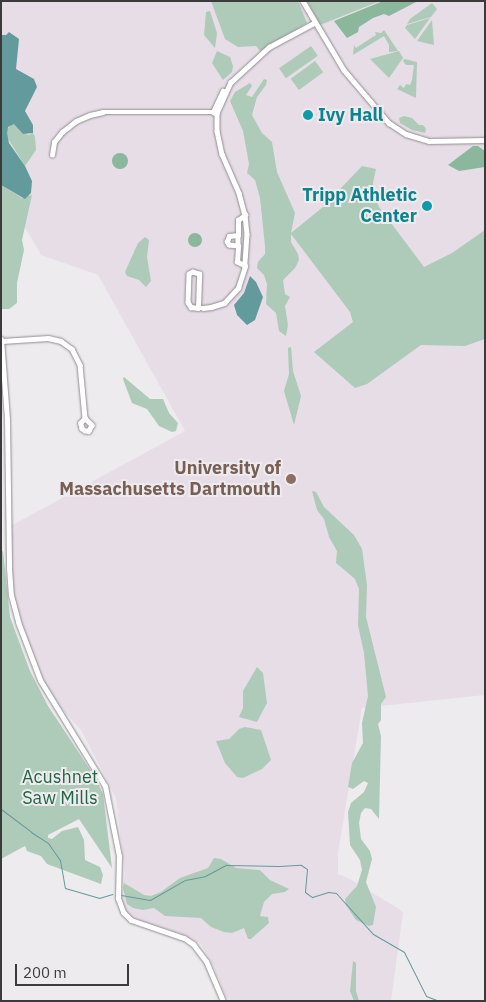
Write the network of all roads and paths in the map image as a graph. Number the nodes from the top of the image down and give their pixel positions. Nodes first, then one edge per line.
1 (303, 1) edge
2 (314, 23) junction
3 (215, 113) junction
4 (485, 140) edge
5 (52, 155) dead end
6 (245, 215) junction
7 (238, 235) junction
8 (238, 246) junction
9 (245, 266) junction
10 (198, 308) junction
11 (1, 340) edge
12 (85, 418) dead end
13 (223, 1001) edge

1 - 2 street
2 - 3 street
2 - 4 street
3 - 5 street
3 - 6 street
6 - 7 street
6 - 9 street
7 - 8 street
7 - 8 street
8 - 9 street
9 - 10 street
10 - 10 street
11 - 12 street
11 - 13 street

